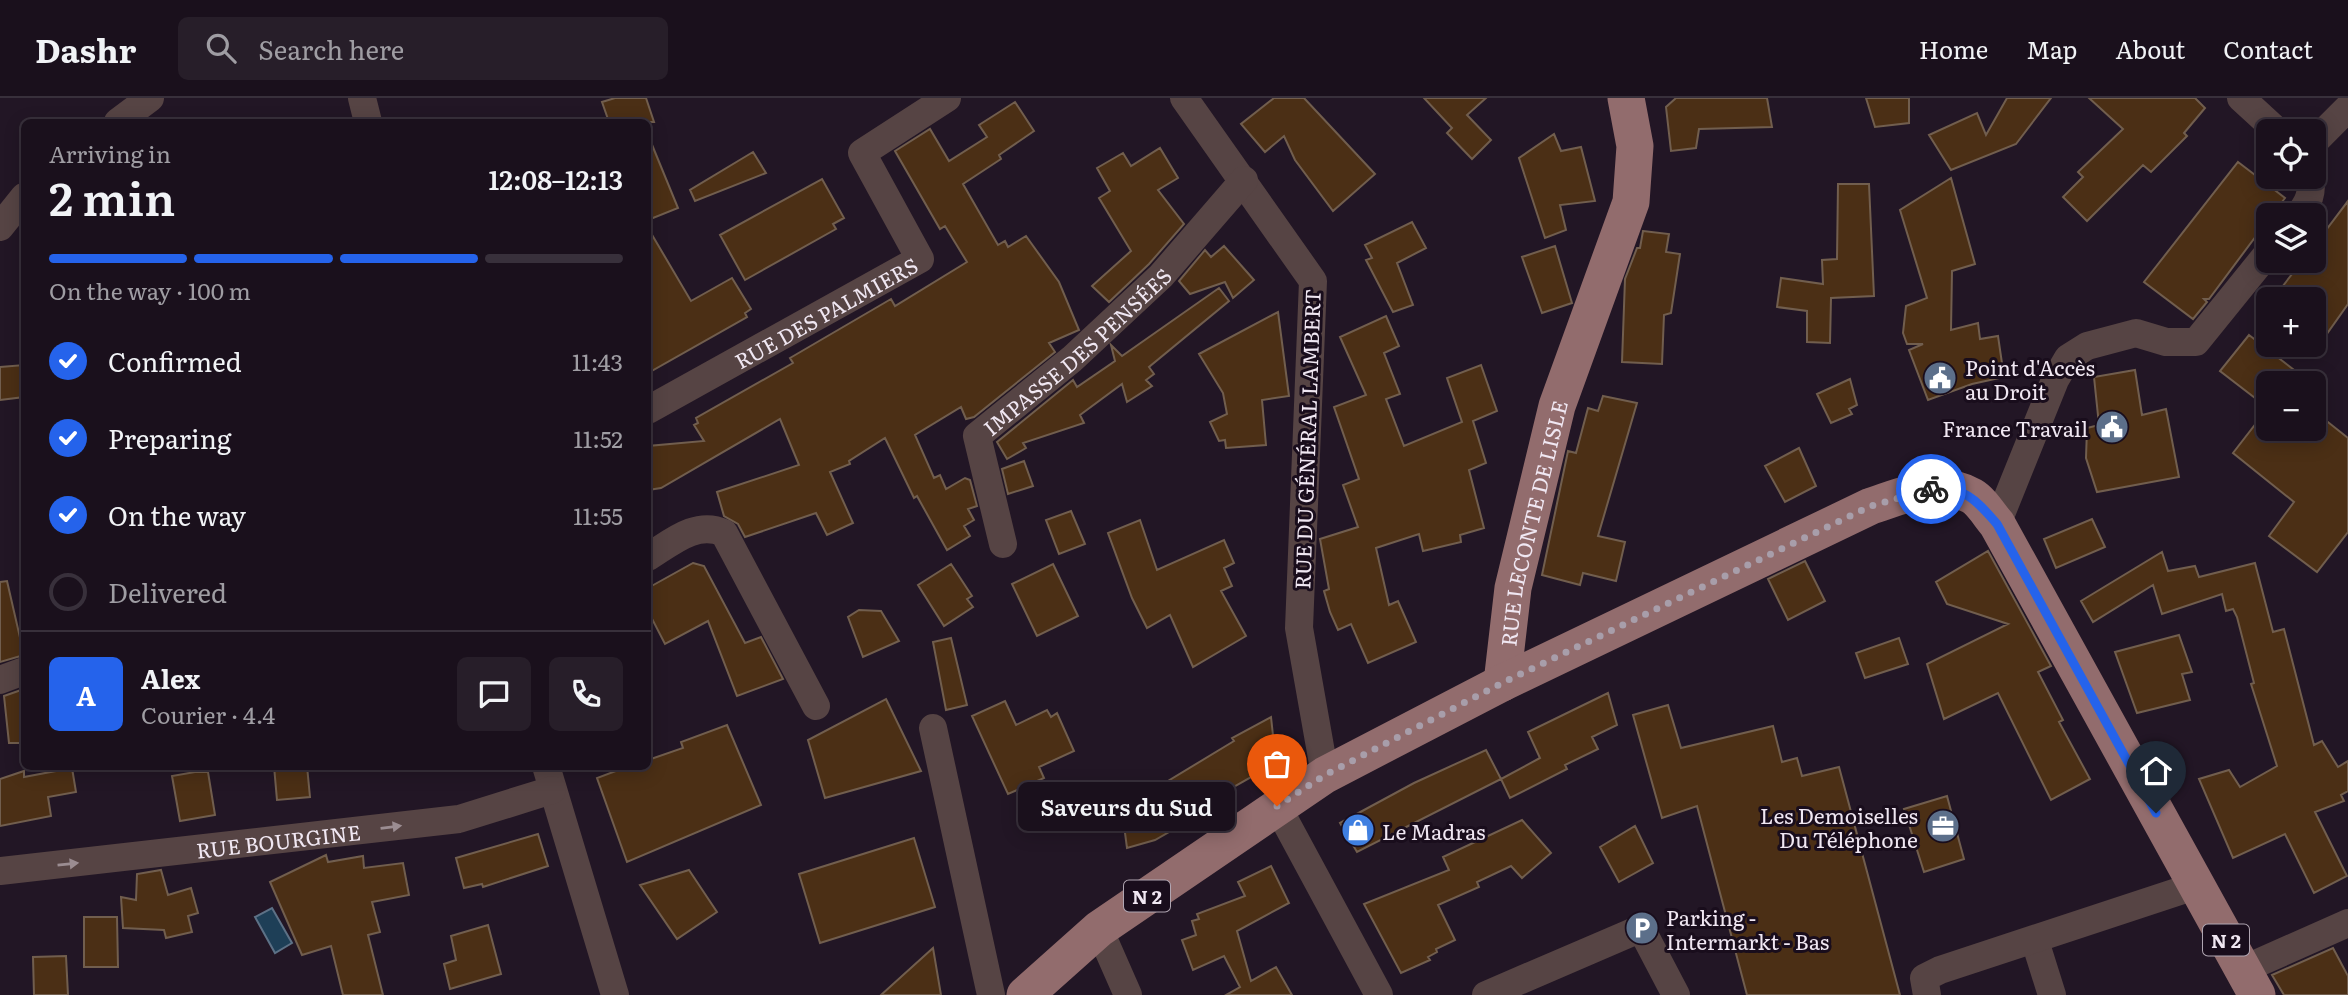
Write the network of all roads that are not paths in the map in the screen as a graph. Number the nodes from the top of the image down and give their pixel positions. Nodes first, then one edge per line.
1 (362, 98) edge
2 (947, 98) edge
3 (1184, 98) edge
4 (1628, 98) edge
5 (2247, 100) edge
6 (145, 108) edge
7 (2348, 108) edge
8 (124, 119) edge
9 (367, 119) edge
10 (2265, 119) edge
11 (2326, 130) edge
12 (1244, 180) junction
13 (21, 201) edge
14 (0, 227) edge
15 (2256, 268) edge
16 (651, 408) edge
17 (1997, 524) junction
18 (1003, 544) dead end
19 (651, 555) edge
20 (21, 672) edge
21 (0, 680) edge
22 (1502, 683) junction
23 (816, 706) dead end
24 (933, 729) dead end
25 (1325, 775) junction
26 (549, 778) edge
27 (1277, 806) junction
28 (0, 871) edge
29 (2195, 886) junction
30 (2348, 923) edge
31 (1099, 929) junction
32 (2035, 941) junction
33 (2250, 982) edge
34 (615, 995) edge
35 (990, 995) edge
36 (1025, 995) edge
37 (1128, 995) edge
38 (1380, 995) edge
39 (1486, 995) edge
40 (1676, 995) edge
41 (1927, 995) edge
42 (2052, 995) edge

1 - 9 street
2 - 16 street, RUE DES PALMIERS
3 - 12 street, RUE DU GÉNÉRAL LAMBERT
4 - 22 main road, RUE LECONTE DE LISLE
5 - 10 street
6 - 8 street
7 - 11 street
12 - 18 street, IMPASSE DES PENSÉES
12 - 25 street, RUE DU GÉNÉRAL LAMBERT
13 - 14 street
15 - 17 street
17 - 22 main road, N 2
17 - 29 main road, N 2
19 - 23 street
20 - 21 street
22 - 25 main road, N 2
24 - 35 street
25 - 27 main road, N 2
28 -> 26 street, RUE BOURGINE
26 - 34 street
27 - 31 main road, N 2
27 - 38 street
29 - 32 street
29 - 33 main road, N 2
30 - 33 street
31 - 36 main road, N 2
31 - 37 street
32 - 41 street
32 - 42 street
39 - 40 street

